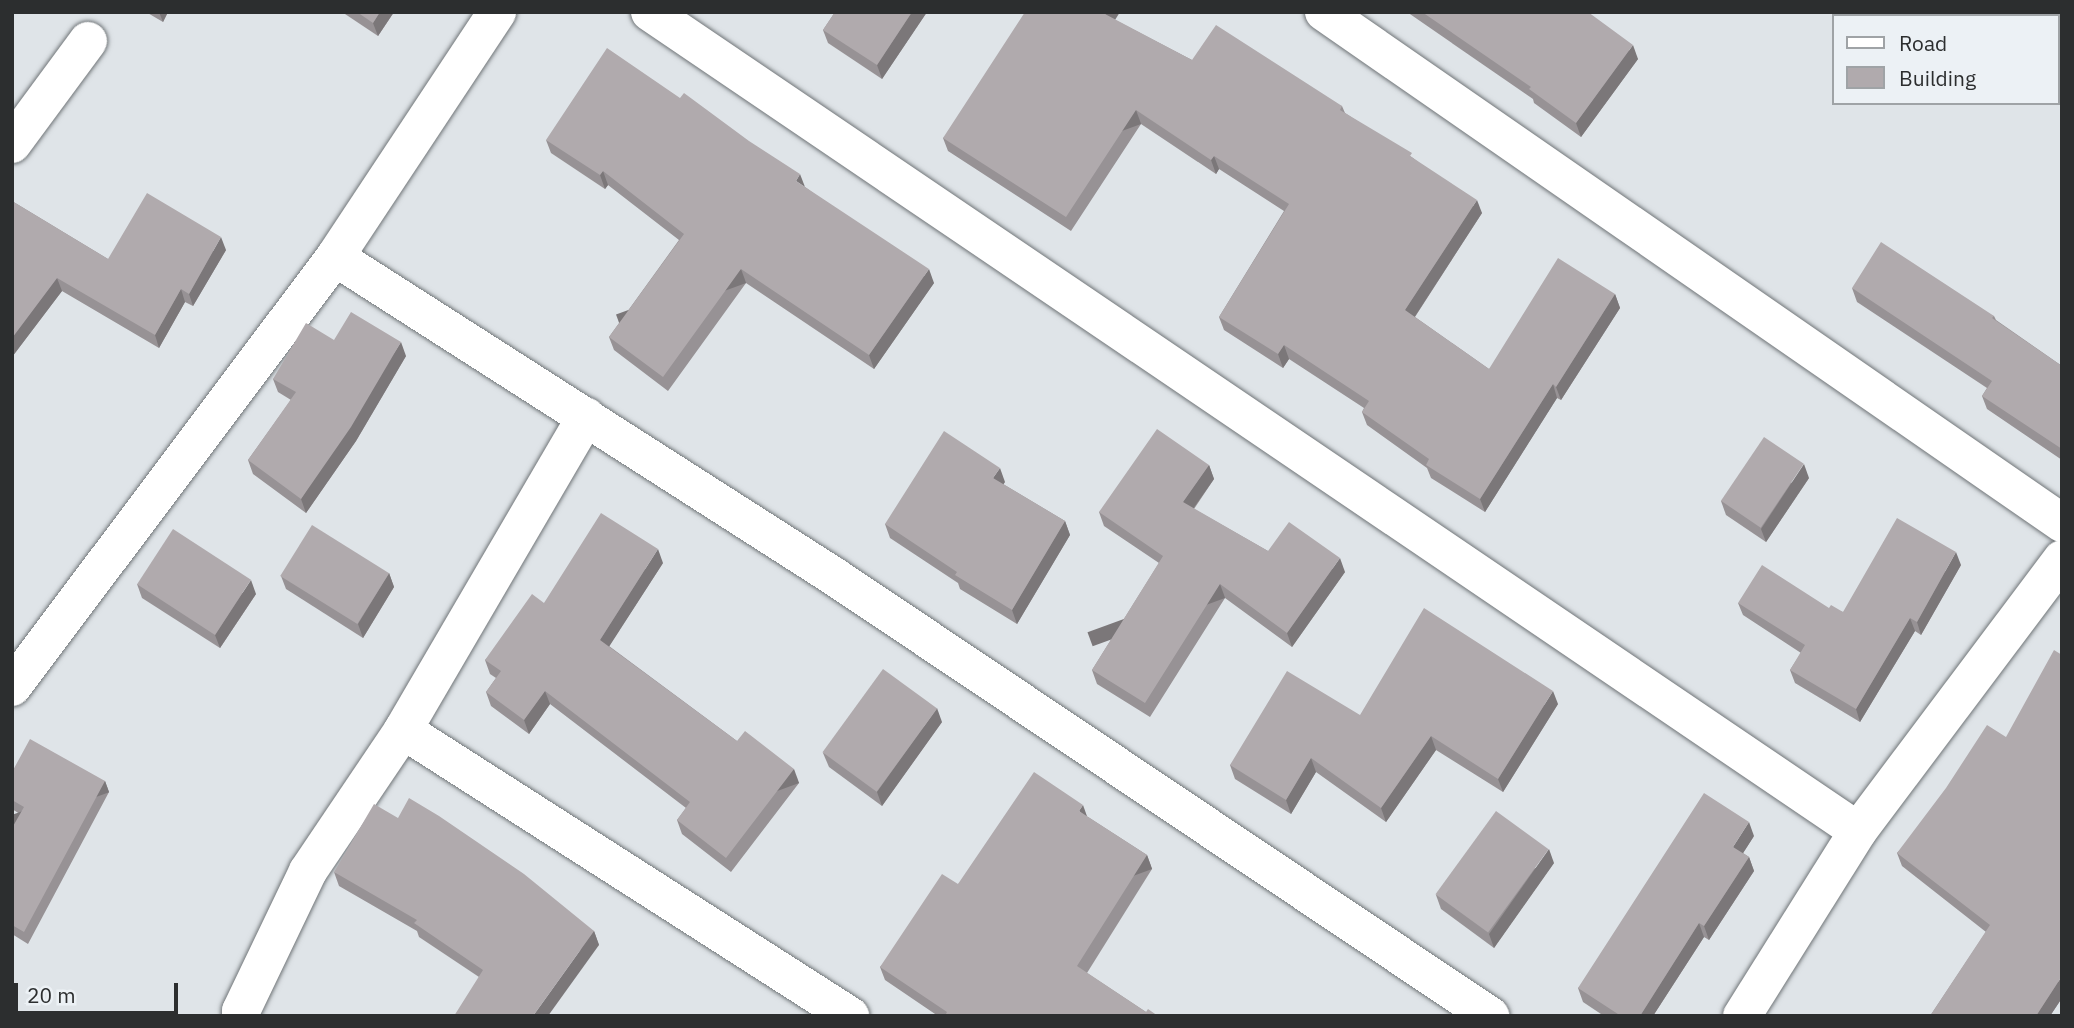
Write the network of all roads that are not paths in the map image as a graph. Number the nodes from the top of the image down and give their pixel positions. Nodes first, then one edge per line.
1 (497, 12) edge
2 (650, 12) edge
3 (1325, 12) edge
4 (89, 41) dead end
5 (12, 144) edge
6 (335, 257) junction
7 (586, 417) junction
8 (2062, 523) edge
9 (2062, 559) edge
10 (12, 687) edge
11 (403, 730) junction
12 (1858, 831) junction
13 (241, 1016) edge
14 (850, 1016) edge
15 (1490, 1016) edge
16 (1741, 1016) edge

1 - 6 street
2 - 12 street
3 - 8 street
4 - 5 street
6 - 7 street
6 - 10 street
7 - 11 street
7 - 15 street
9 - 12 street
11 - 13 street
11 - 14 street
12 - 16 street

